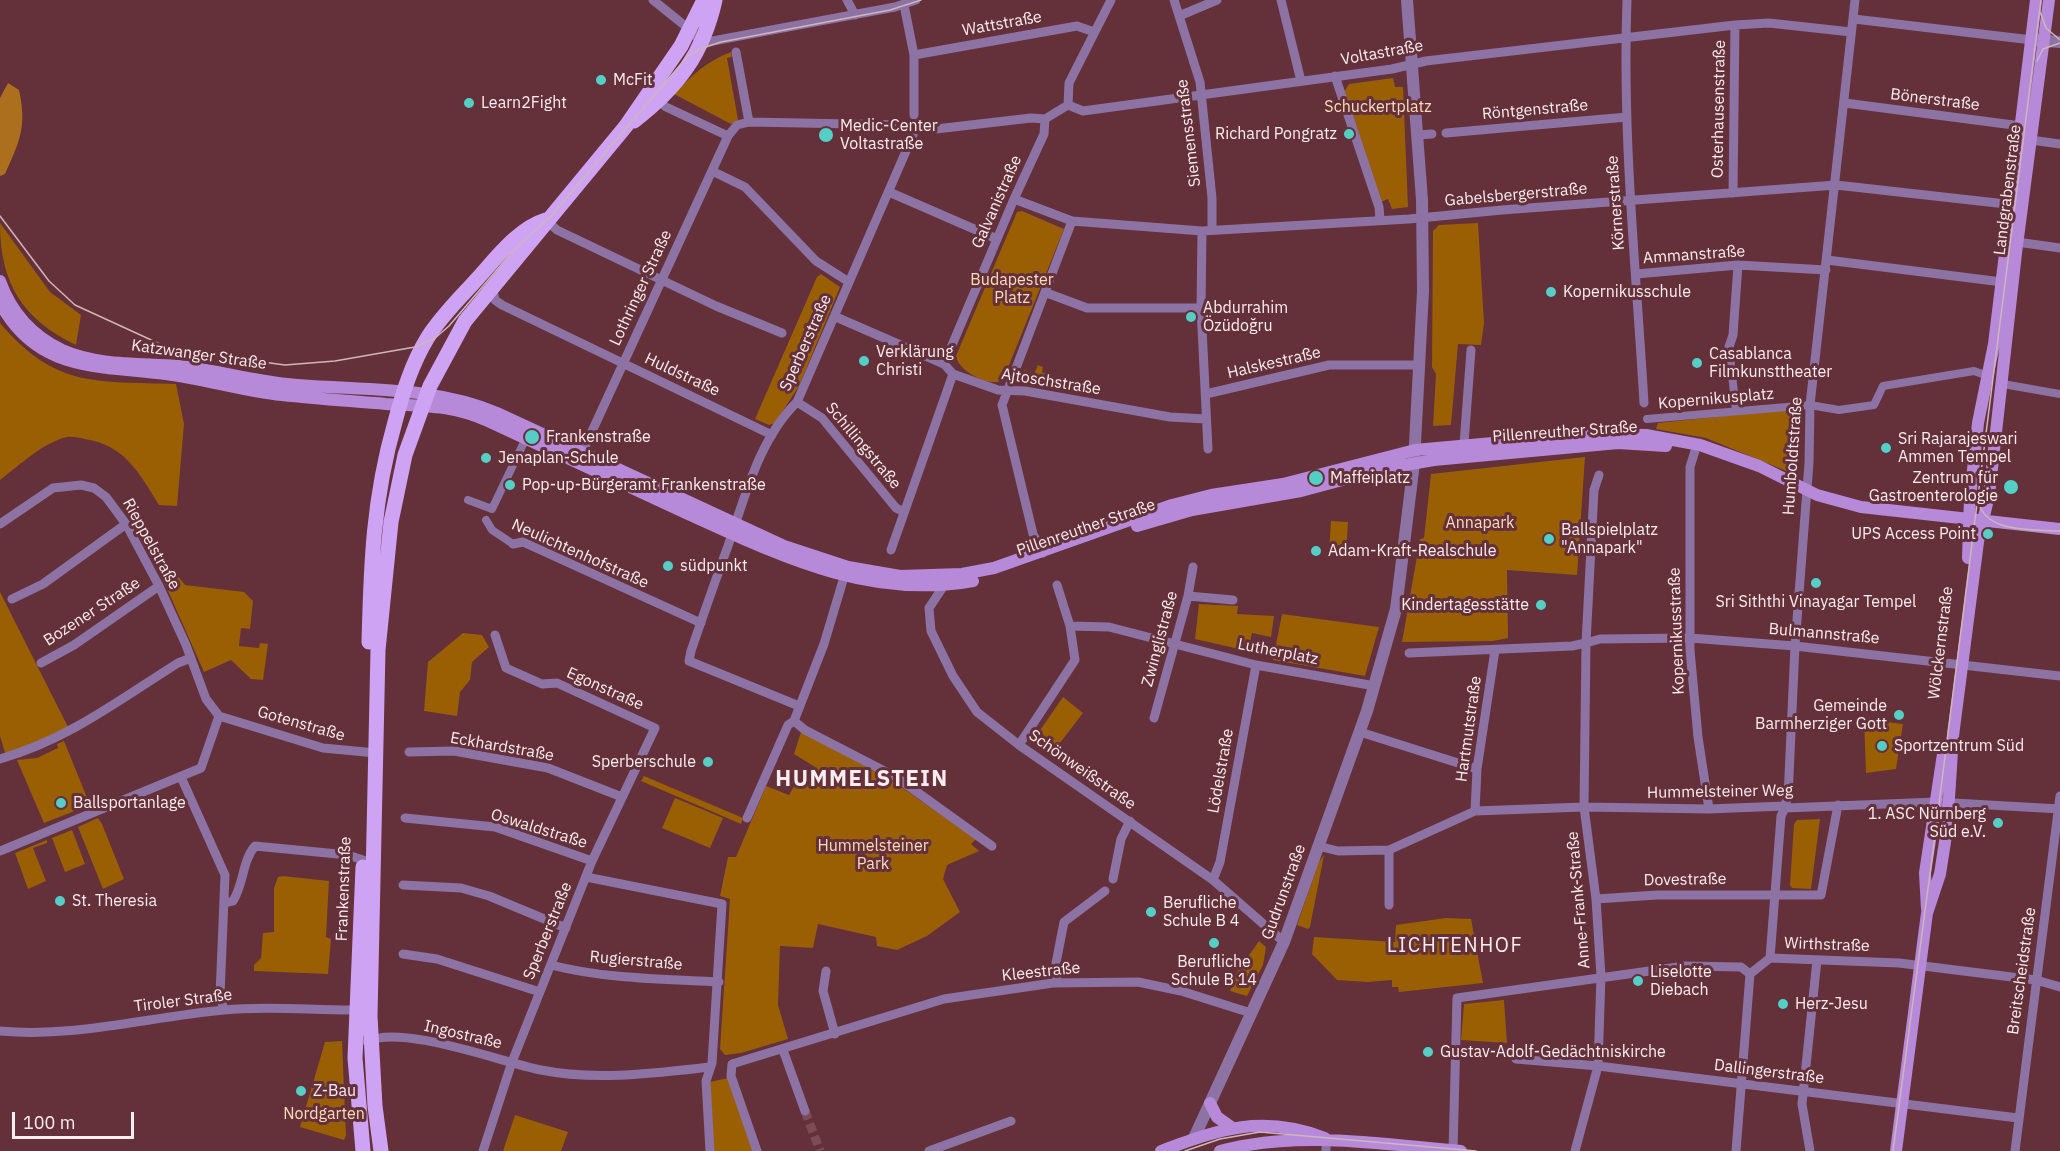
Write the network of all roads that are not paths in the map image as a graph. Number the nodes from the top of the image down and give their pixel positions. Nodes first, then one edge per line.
1 (653, 0) edge
2 (704, 0) edge
3 (715, 0) edge
4 (848, 0) edge
5 (1111, 0) edge
6 (1174, 0) edge
7 (1217, 0) edge
8 (1281, 0) edge
9 (1407, 0) edge
10 (1627, 0) edge
11 (1855, 0) edge
12 (2036, 0) edge
13 (2049, 0) edge
14 (910, 2) edge
15 (855, 15) junction
16 (1179, 16) junction
17 (1854, 20) junction
18 (1735, 25) junction
19 (689, 29) junction
20 (1094, 32) junction
21 (1851, 32) junction
22 (1626, 36) junction
23 (2038, 40) junction
24 (2060, 42) edge
25 (702, 43) junction
26 (736, 52) dead end
27 (914, 55) junction
28 (1412, 64) junction
29 (1335, 76) junction
30 (1301, 81) junction
31 (1201, 94) junction
32 (654, 95) junction
33 (1845, 103) junction
34 (1068, 105) junction
35 (915, 115) junction
36 (1627, 117) junction
37 (1045, 119) junction
38 (749, 122) junction
39 (905, 125) junction
40 (925, 126) junction
41 (2021, 126) junction
42 (1432, 134) dead end
43 (1446, 134) dead end
44 (913, 135) junction
45 (1418, 135) junction
46 (728, 136) junction
47 (2031, 140) junction
48 (2060, 144) edge
49 (712, 171) junction
50 (1836, 185) junction
51 (890, 192) junction
52 (1733, 192) junction
53 (1014, 199) junction
54 (1629, 201) junction
55 (2017, 205) junction
56 (1422, 218) junction
57 (546, 220) junction
58 (1380, 220) junction
59 (1072, 221) junction
60 (1207, 231) junction
61 (997, 239) junction
62 (2017, 243) junction
63 (2060, 248) edge
64 (1738, 265) junction
65 (1827, 265) junction
66 (1636, 274) junction
67 (662, 279) junction
68 (0, 281) edge
69 (849, 282) junction
70 (1997, 282) junction
71 (492, 286) junction
72 (1047, 293) junction
73 (0, 303) edge
74 (1201, 308) junction
75 (836, 317) junction
76 (782, 333) dead end
77 (1729, 347) joint
78 (1471, 350) dead end
79 (622, 364) junction
80 (944, 364) junction
81 (1420, 365) junction
82 (953, 374) junction
83 (1988, 376) junction
84 (2003, 384) junction
85 (1006, 390) junction
86 (1206, 394) junction
87 (2060, 394) edge
88 (401, 399) junction
89 (425, 399) junction
90 (797, 402) junction
91 (1644, 403) dead end
92 (1810, 405) junction
93 (1736, 411) junction
94 (1206, 419) junction
95 (1647, 419) dead end
96 (772, 435) junction
97 (526, 438) junction
98 (1464, 444) junction
99 (1208, 449) dead end
100 (1695, 451) junction
101 (582, 453) junction
102 (1415, 457) junction
103 (1599, 475) dead end
104 (1806, 490) junction
105 (468, 500) dead end
106 (904, 512) junction
107 (486, 520) dead end
108 (1969, 520) junction
109 (1983, 520) junction
110 (0, 524) edge
111 (126, 524) junction
112 (733, 529) junction
113 (2060, 529) edge
114 (513, 544) joint
115 (891, 550) dead end
116 (1043, 553) junction
117 (1193, 567) dead end
118 (844, 577) junction
119 (945, 584) junction
120 (1057, 585) dead end
121 (159, 586) junction
122 (1188, 596) junction
123 (12, 599) dead end
124 (1233, 600) dead end
125 (701, 623) junction
126 (1070, 626) junction
127 (495, 635) dead end
128 (1690, 638) junction
129 (1175, 643) junction
130 (1586, 643) junction
131 (1795, 646) junction
132 (1495, 650) junction
133 (1409, 653) dead end
134 (191, 658) junction
135 (1959, 662) junction
136 (41, 663) dead end
137 (1256, 665) junction
138 (2060, 676) edge
139 (1375, 686) junction
140 (799, 706) junction
141 (219, 716) junction
142 (1154, 717) dead end
143 (794, 721) junction
144 (655, 728) joint
145 (1360, 732) junction
146 (1019, 745) junction
147 (409, 752) dead end
148 (372, 754) junction
149 (0, 759) edge
150 (1477, 769) junction
151 (182, 777) junction
152 (2060, 796) edge
153 (622, 797) junction
154 (1942, 802) junction
155 (1838, 804) junction
156 (1584, 807) junction
157 (1785, 807) junction
158 (1709, 809) junction
159 (2059, 809) edge
160 (1475, 811) junction
161 (405, 818) dead end
162 (747, 818) dead end
163 (1130, 821) junction
164 (992, 846) dead end
165 (1318, 846) junction
166 (1389, 850) junction
167 (0, 851) edge
168 (363, 860) junction
169 (592, 861) junction
170 (586, 877) junction
171 (1113, 879) dead end
172 (1213, 880) junction
173 (2049, 882) junction
174 (2060, 884) edge
175 (403, 885) dead end
176 (1105, 891) dead end
177 (1775, 893) junction
178 (1596, 898) junction
179 (225, 903) junction
180 (1389, 905) dead end
181 (566, 928) junction
182 (1284, 942) junction
183 (403, 954) dead end
184 (1770, 958) junction
185 (1817, 960) junction
186 (551, 965) junction
187 (1921, 966) junction
188 (826, 971) dead end
189 (1750, 974) junction
190 (1601, 976) junction
191 (2036, 981) junction
192 (718, 982) junction
193 (1057, 983) junction
194 (2060, 987) edge
195 (540, 992) junction
196 (224, 1010) junction
197 (364, 1010) junction
198 (1251, 1013) junction
199 (0, 1031) edge
200 (835, 1034) junction
201 (371, 1039) junction
202 (356, 1048) junction
203 (783, 1050) junction
204 (1516, 1059) dead end
205 (512, 1062) junction
206 (1598, 1066) junction
207 (710, 1067) junction
208 (1743, 1084) junction
209 (1803, 1091) junction
210 (1902, 1102) junction
211 (1209, 1103) junction
212 (805, 1111) tunnel mouth
213 (2018, 1118) junction
214 (1011, 1121) dead end
215 (1231, 1127) junction
216 (1194, 1138) junction
217 (1326, 1145) edge
218 (363, 1151) edge
219 (381, 1151) edge
220 (483, 1151) edge
221 (710, 1151) edge
222 (757, 1151) edge
223 (929, 1151) edge
224 (1161, 1151) edge
225 (1188, 1151) edge
226 (1220, 1151) edge
227 (1453, 1151) edge
228 (1461, 1151) edge
229 (1575, 1151) edge
230 (1736, 1151) edge
231 (1810, 1151) edge
232 (1896, 1151) edge
233 (2015, 1151) edge

1 - 19 street
2 - 19 main road, Frankenstraße
3 - 25 main road, Frankenstraße
4 - 15 street
5 - 20 street
6 - 16 street, Siemensstraße
7 - 16 street
8 - 30 street
9 - 28 street
10 - 22 street, Körnerstraße
11 - 17 street, Humboldtstraße
12 - 23 main road, Landgrabenstraße
13 - 23 main road, Landgrabenstraße
14 - 15 street
14 - 27 street
15 - 25 street
16 - 31 street, Siemensstraße
17 - 21 street, Humboldtstraße
17 - 23 street
18 - 21 street, Voltastraße
18 - 22 street, Voltastraße
18 - 52 street, Osterhausenstraße
19 - 25 street
19 - 32 main road, Frankenstraße
20 - 27 street, Wattstraße
20 - 34 street
21 - 33 street, Humboldtstraße
22 - 28 street, Voltastraße
22 - 36 street, Körnerstraße
23 - 24 street
23 - 41 main road, Landgrabenstraße
23 - 47 main road, Landgrabenstraße
25 - 32 main road, Frankenstraße
26 - 38 street
27 - 35 street
28 - 29 street, Voltastraße
28 - 45 street
29 - 30 street, Voltastraße
29 - 58 street
30 - 31 street, Voltastraße
31 - 34 street, Voltastraße
31 - 60 street, Siemensstraße
32 - 46 street
32 - 57 main road, Frankenstraße
33 - 41 street, Bönerstraße
33 - 50 street, Humboldtstraße
34 - 37 street
35 - 39 street
35 - 40 street
36 - 43 street, Röntgenstraße
36 - 54 street, Körnerstraße
37 - 40 street
37 - 53 street, Galvanistraße
38 - 39 street
38 - 46 street
39 - 44 street
40 - 44 street
41 - 55 main road, Landgrabenstraße
42 - 45 street
44 - 51 street, Sperberstraße
45 - 56 street
46 - 49 street, Lothringer Straße
47 - 48 street
47 - 55 main road, Landgrabenstraße
49 - 67 street, Lothringer Straße
49 - 69 street
50 - 52 street, Gabelsbergerstraße
50 - 55 street, Gabelsbergerstraße
50 - 65 street, Humboldtstraße
51 - 61 street
51 - 69 street, Sperberstraße
52 - 54 street, Gabelsbergerstraße
53 - 59 street, Gabelsbergerstraße
53 - 61 street, Galvanistraße
54 - 56 street, Gabelsbergerstraße
54 - 66 street, Körnerstraße
55 - 62 main road, Landgrabenstraße
55 - 70 main road, Landgrabenstraße
56 - 58 street, Gabelsbergerstraße
56 - 81 street
57 - 67 street
57 - 71 main road, Frankenstraße
57 - 88 main road, Frankenstraße
58 - 60 street, Gabelsbergerstraße
59 - 60 street, Gabelsbergerstraße
59 - 72 street
60 - 74 street, Siemensstraße
61 - 80 street, Galvanistraße
62 - 63 street
62 - 84 main road, Landgrabenstraße
64 - 65 street, Ammanstraße
64 - 66 street, Ammanstraße
64 - 77 street
65 - 70 street, Ammanstraße
65 - 92 street, Humboldtstraße
66 - 91 street, Körnerstraße
67 - 76 street
67 - 79 street, Lothringer Straße
68 - 88 main road, Katzwanger Straße
69 - 75 street, Sperberstraße
70 - 83 main road, Landgrabenstraße
71 - 79 street, Huldstraße
71 - 89 main road, Frankenstraße
72 - 74 street
72 - 85 street
73 - 88 main road, Katzwanger Straße
74 - 86 street, Siemensstraße
75 - 80 street, Ajtoschstraße
75 - 90 street, Sperberstraße
77 - 93 street
78 - 98 street
79 - 96 street, Huldstraße
79 - 101 street, Lothringer Straße
80 - 82 street, Ajtoschstraße
81 - 86 street, Halskestraße
81 - 102 street
82 - 85 street, Ajtoschstraße
82 - 106 street
83 - 92 street, Kopernikusplatz
83 - 108 main road, Wölckernstraße
84 - 87 street
84 - 109 main road, Wölckernstraße
85 - 94 street, Ajtoschstraße
85 - 116 street
86 - 94 street, Siemensstraße
88 - 89 main road, Pillenreuther Straße
88 - 148 main road, Frankenstraße
89 - 97 main road, Pillenreuther Straße
89 - 101 main road, Pillenreuther Straße
89 - 148 main road, Frankenstraße
90 - 96 street, Sperberstraße
90 - 106 street, Schillingstraße
92 - 93 street, Kopernikusplatz
92 - 104 street, Humboldtstraße
93 - 95 street, Kopernikusplatz
94 - 99 street, Siemensstraße
96 - 112 street, Sperberstraße
97 - 105 street, Neulichtenhofstraße
97 - 112 main road, Pillenreuther Straße
98 - 102 main road, Pillenreuther Straße
98 - 104 main road, Pillenreuther Straße
100 - 102 main road, Pillenreuther Straße
100 - 104 main road, Pillenreuther Straße
100 - 128 street, Kopernikusstraße
101 - 112 main road, Pillenreuther Straße
102 - 116 main road, Pillenreuther Straße
102 - 119 main road, Pillenreuther Straße
102 - 139 street, Gudrunstraße
103 - 130 street, Anne-Frank-Straße
104 - 108 main road, Pillenreuther Straße
104 - 131 street, Humboldtstraße
106 - 115 street
107 - 114 street, Neulichtenhofstraße
108 - 109 main road, Pillenreuther Straße
108 - 135 main road, Wölckernstraße
109 - 113 main road, Pillenreuther Straße
109 - 135 main road, Wölckernstraße
110 - 111 street, Rieppelstraße
111 - 121 street, Rieppelstraße
111 - 123 street
112 - 116 main road, Pillenreuther Straße
112 - 118 main road, Pillenreuther Straße
112 - 125 street, Sperberstraße
114 - 125 street, Neulichtenhofstraße
117 - 122 street, Zwinglistraße
118 - 119 main road, Pillenreuther Straße
118 - 140 street
119 - 146 street, Schönweißstraße
120 - 126 street
121 - 134 street, Rieppelstraße
121 - 136 street, Bozener Straße
122 - 124 street
122 - 129 street, Zwinglistraße
125 - 140 street, Sperberstraße
126 - 129 street, Lutherplatz
126 - 146 street
127 - 144 street, Egonstraße
128 - 130 street, Bulmannstraße
128 - 131 street, Bulmannstraße
128 - 158 street, Kopernikusstraße
129 - 137 street, Lutherplatz
129 - 142 street, Zwinglistraße
130 - 132 street, Bulmannstraße
130 - 156 street, Anne-Frank-Straße
131 - 135 street, Bulmannstraße
131 - 157 street, Humboldtstraße
132 - 133 street, Bulmannstraße
132 - 150 street, Hartmutstraße
134 - 141 street, Rieppelstraße
134 - 149 street
135 - 138 street, Bulmannstraße
135 - 154 main road, Wölckernstraße
137 - 139 street, Lutherplatz
137 - 172 street, Lödelstraße
139 - 145 street, Gudrunstraße
140 - 143 street
141 - 148 street, Gotenstraße
141 - 151 street
143 - 162 street
143 - 164 street
144 - 153 street, Sperberstraße
145 - 150 street
145 - 165 street, Gudrunstraße
146 - 163 street, Schönweißstraße
147 - 153 street, Eckhardstraße
148 - 168 main road, Frankenstraße
148 - 197 main road, Frankenstraße
150 - 160 street, Hartmutstraße
151 - 167 street
151 - 179 street
152 - 159 street, Breitscheidstraße
153 - 169 street, Sperberstraße
154 - 155 street, Hummelsteiner Weg
154 - 159 street, Hummelsteiner Weg
154 - 187 main road, Wölckernstraße
155 - 157 street, Hummelsteiner Weg
155 - 177 street, Dovestraße
156 - 158 street, Hummelsteiner Weg
156 - 160 street, Hummelsteiner Weg
156 - 178 street, Anne-Frank-Straße
157 - 158 street, Hummelsteiner Weg
157 - 177 street, Humboldtstraße
159 - 173 street, Breitscheidstraße
160 - 166 street, Hummelsteiner Weg
161 - 169 street, Oswaldstraße
163 - 171 street
163 - 172 street, Schönweißstraße
165 - 166 street, Hummelsteiner Weg
165 - 182 street, Gudrunstraße
166 - 180 street
168 - 179 street
168 - 197 main road, Frankenstraße
169 - 170 street, Sperberstraße
170 - 181 street, Sperberstraße
170 - 192 street
172 - 182 street, Schönweißstraße
173 - 174 street
173 - 191 street, Breitscheidstraße
175 - 181 street
176 - 193 street
177 - 178 street, Dovestraße
177 - 184 street
178 - 190 street, Anne-Frank-Straße
179 - 196 street
181 - 186 street, Sperberstraße
182 - 198 street, Gudrunstraße
183 - 195 street
184 - 185 street, Wirthstraße
184 - 189 street, Wirthstraße
185 - 187 street, Wirthstraße
185 - 209 street
186 - 192 street, Rugierstraße
186 - 195 street, Sperberstraße
187 - 191 street, Wirthstraße
187 - 210 main road, Wölckernstraße
188 - 200 street
189 - 190 street
189 - 208 street
190 - 206 street, Anne-Frank-Straße
190 - 227 street
191 - 194 street, Wirthstraße
191 - 213 street, Breitscheidstraße
192 - 207 street
193 - 198 street, Kleestraße
193 - 200 street, Kleestraße
195 - 205 street, Sperberstraße
196 - 197 street, Tiroler Straße
196 - 199 street, Tiroler Straße
197 - 201 main road, Frankenstraße
197 - 202 main road, Frankenstraße
198 - 211 street, Gudrunstraße
200 - 203 street, Kleestraße
201 - 202 street
201 - 205 street, Ingostraße
201 - 219 main road, Frankenstraße
202 - 218 main road, Frankenstraße
203 - 212 street
203 - 222 street, Kleestraße
204 - 206 street, Dallingerstraße
205 - 207 street
205 - 220 street, Sperberstraße
206 - 208 street, Dallingerstraße
206 - 229 street, Anne-Frank-Straße
207 - 221 street
208 - 209 street, Dallingerstraße
208 - 230 street
209 - 210 street, Dallingerstraße
209 - 231 street
210 - 213 street, Dallingerstraße
210 - 232 main road, Wölckernstraße
211 - 215 main road
211 - 216 street, Gudrunstraße
213 - 233 street, Breitscheidstraße
214 - 223 street
215 - 216 main road
215 - 217 main road
216 - 224 main road
216 - 225 main road
217 - 226 main road
217 - 227 main road
227 - 228 main road

